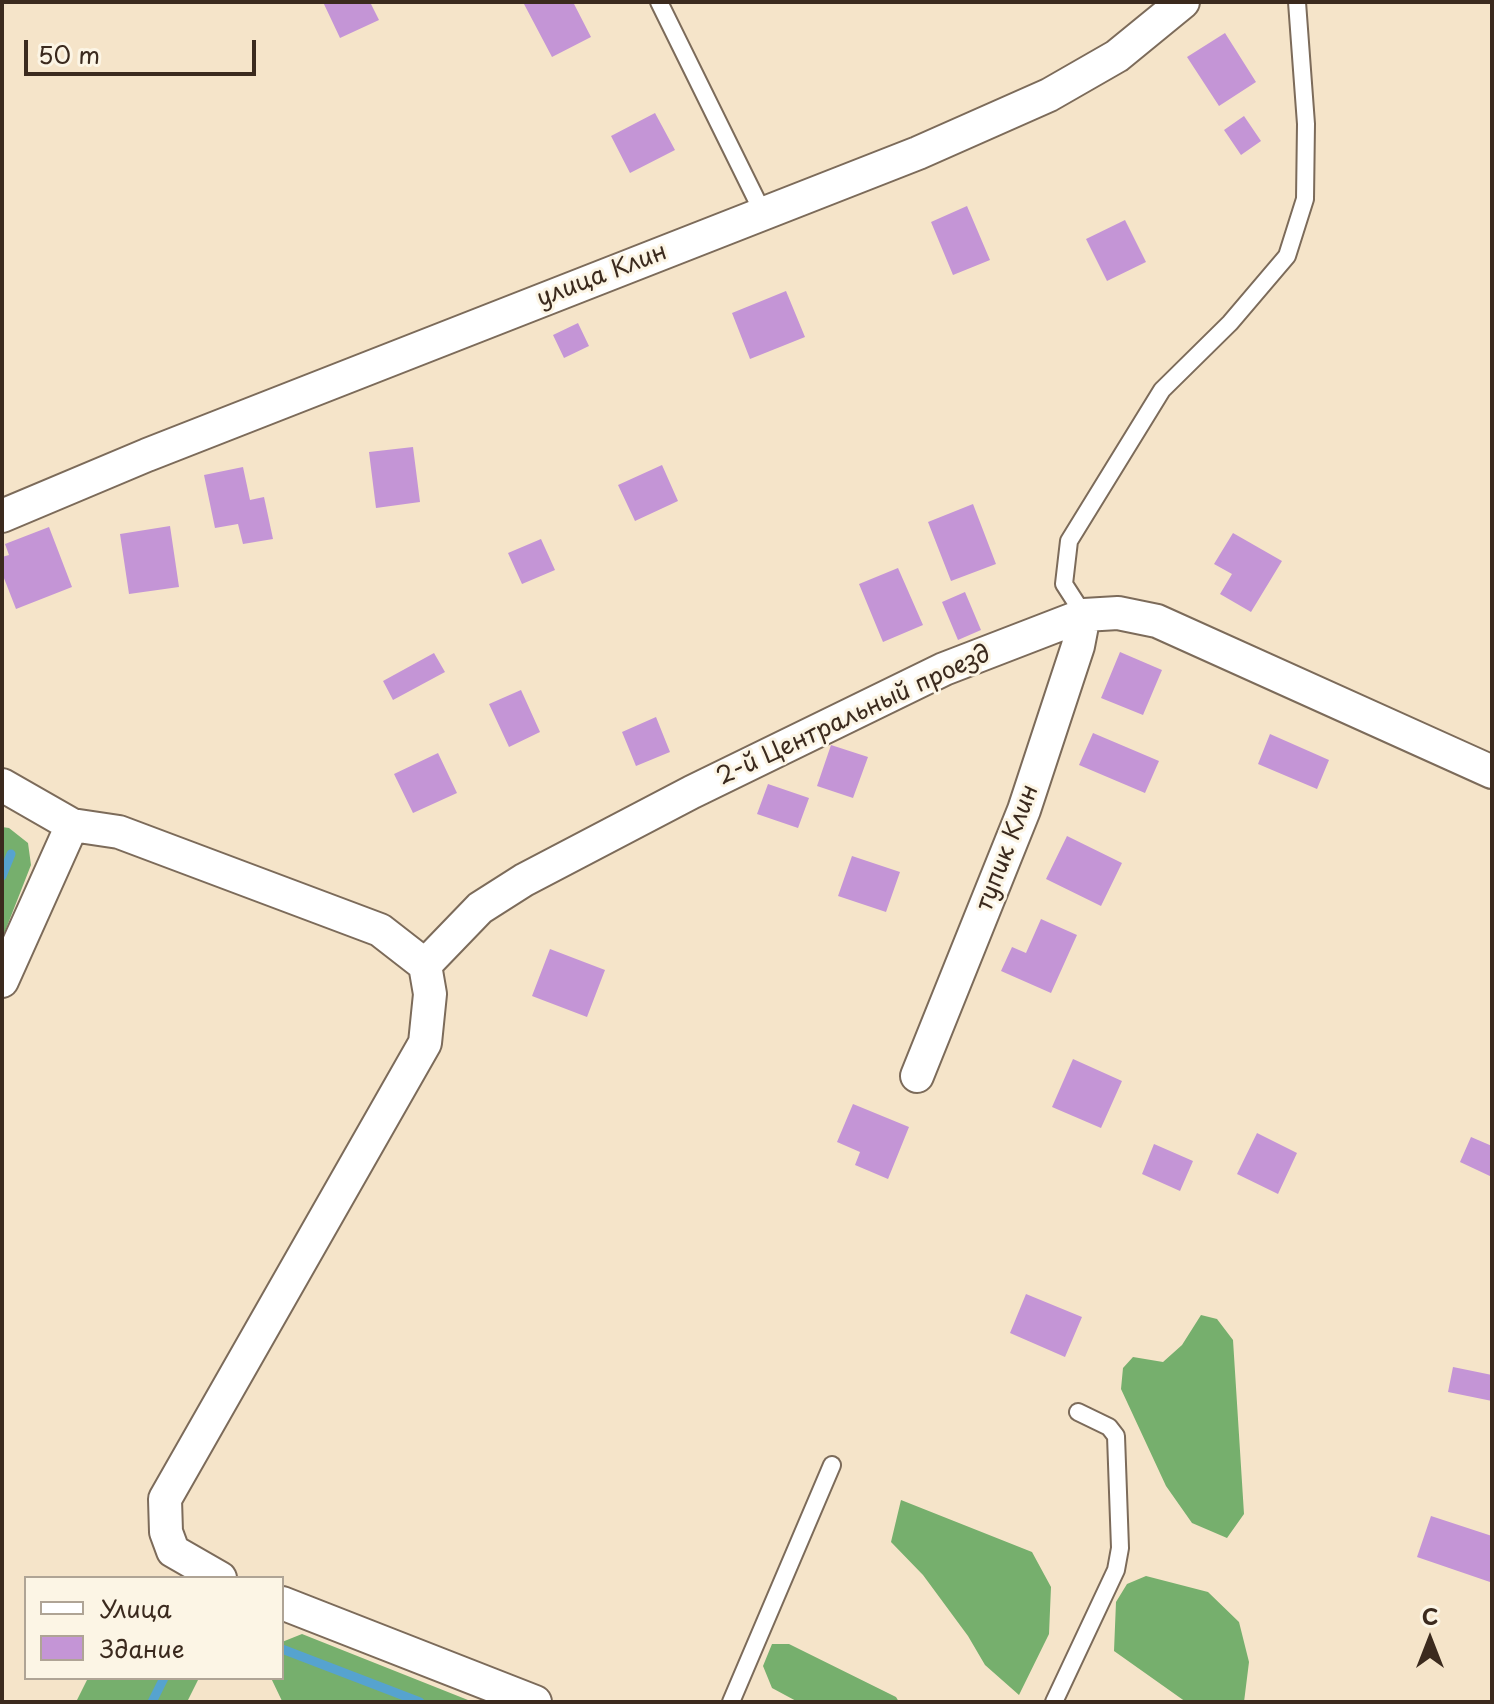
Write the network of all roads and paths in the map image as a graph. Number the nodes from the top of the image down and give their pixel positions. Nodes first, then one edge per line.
1 (659, 2) edge
2 (1183, 2) edge
3 (1297, 2) edge
4 (763, 213) junction
5 (2, 516) edge
6 (1084, 615) junction
7 (1492, 772) edge
8 (2, 785) edge
9 (72, 825) junction
10 (425, 965) junction
11 (2, 981) edge
12 (917, 1076) dead end
13 (1078, 1412) dead end
14 (832, 1465) dead end
15 (217, 1576) edge
16 (284, 1604) edge
17 (535, 1702) edge
18 (731, 1702) edge
19 (1054, 1702) edge

1 - 4 lane
2 - 4 street, улица Клин
3 - 6 lane
4 - 5 street, улица Клин
6 - 7 street, 2-й Центральный проезд
6 - 10 street, 2-й Центральный проезд
6 - 12 street, тупик Клин
8 - 9 street
9 - 10 street
9 - 11 street
10 - 15 street
13 - 19 lane
14 - 18 lane
16 - 17 street

